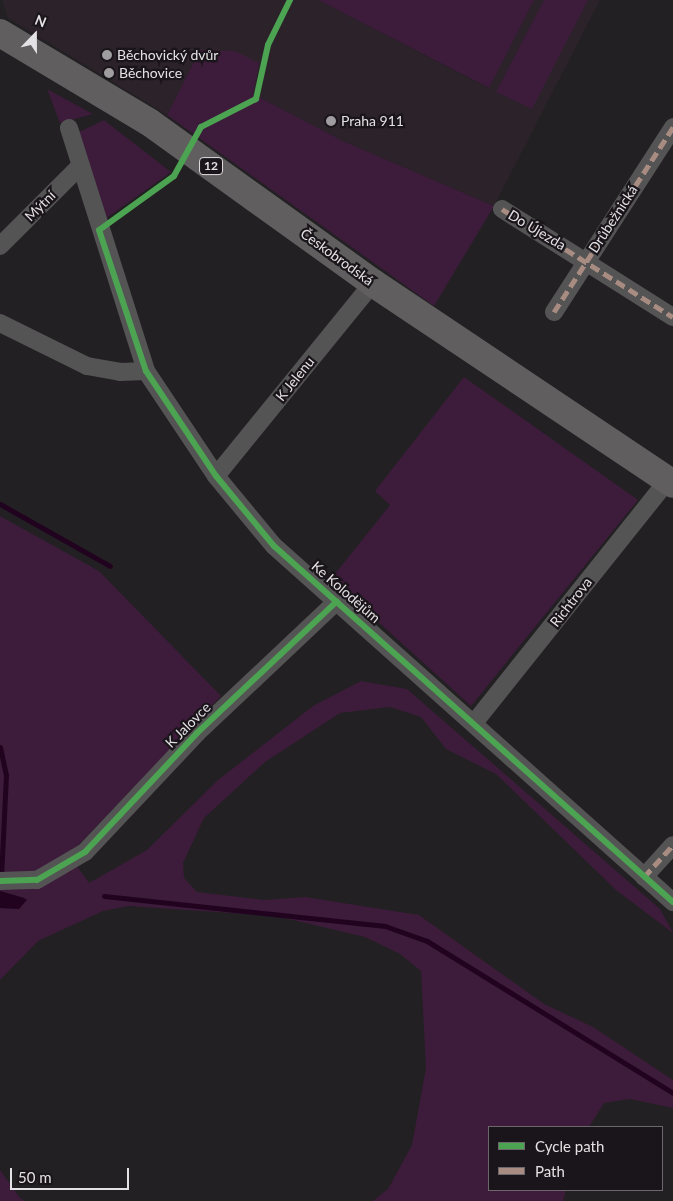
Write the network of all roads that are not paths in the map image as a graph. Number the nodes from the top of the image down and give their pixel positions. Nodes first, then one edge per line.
1 (0, 33) edge
2 (673, 127) edge
3 (69, 128) dead end
4 (79, 167) junction
5 (502, 209) dead end
6 (0, 246) edge
7 (586, 261) junction
8 (373, 282) junction
9 (554, 312) dead end
10 (673, 316) edge
11 (0, 323) edge
12 (146, 370) junction
13 (216, 476) junction
14 (670, 483) edge
15 (337, 601) junction
16 (474, 724) junction
17 (673, 845) edge
18 (644, 877) junction
19 (5, 881) edge
20 (673, 902) edge

1 - 8 main road, Českobrodská / 12
2 - 7 street, Drůbežnická
3 - 4 street, Ke Kolodějům
4 - 6 street, Mýtní
4 - 12 street, Ke Kolodějům
5 - 7 street, Do Újezda
7 - 9 street, Drůbežnická
7 - 10 street, Do Újezda
8 - 13 street, K Jelenu
8 - 14 main road, Českobrodská / 12
11 - 12 street
12 - 13 street, Ke Kolodějům
13 - 15 street, Ke Kolodějům
14 - 16 street, Richtrova
15 - 16 street, Ke Kolodějům
15 - 19 street, K Jalovce
16 - 18 street, Ke Kolodějům
17 - 18 street
18 - 20 street, Ke Kolodějům

